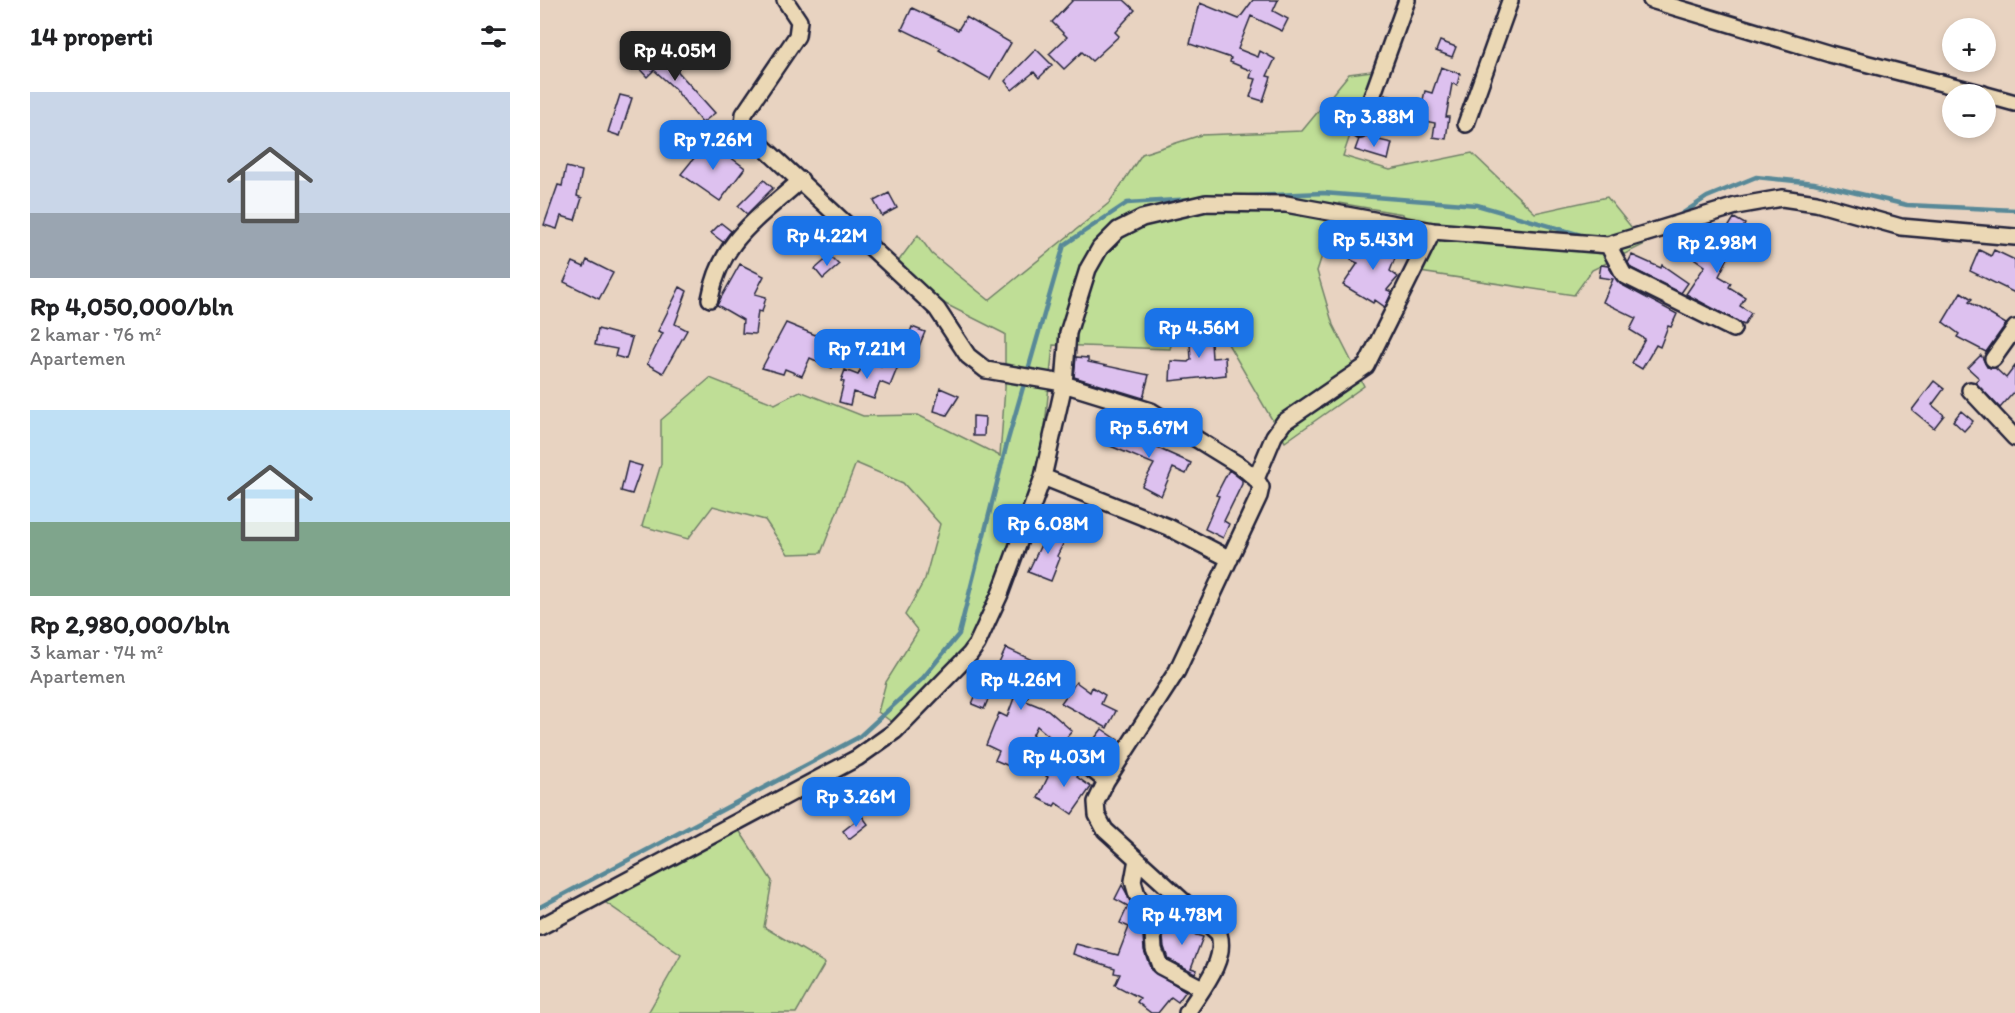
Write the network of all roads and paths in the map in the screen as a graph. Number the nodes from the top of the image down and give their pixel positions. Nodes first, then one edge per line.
1 (785, 0) edge
2 (1407, 0) edge
3 (1510, 0) edge
4 (1526, 0) edge
5 (1651, 0) edge
6 (1943, 84) edge
7 (1996, 98) edge
8 (2015, 103) edge
9 (1466, 124) dead end
10 (1360, 130) dead end
11 (801, 180) junction
12 (1433, 231) junction
13 (2015, 237) edge
14 (1608, 245) junction
15 (710, 299) dead end
16 (2015, 328) edge
17 (1733, 329) dead end
18 (1994, 359) dead end
19 (1061, 383) junction
20 (1970, 390) dead end
21 (2015, 438) edge
22 (1043, 477) junction
23 (1256, 479) junction
24 (1230, 559) junction
25 (1064, 747) dead end
26 (1106, 781) junction
27 (1137, 858) junction
28 (540, 927) edge
29 (1202, 988) junction
30 (1187, 1013) edge

1 - 11 street
2 - 10 street
3 - 4 street
3 - 9 street
5 - 6 street
7 - 8 street
11 - 15 street
11 - 19 street
12 - 14 street
12 - 19 street
12 - 23 street
13 - 14 street
14 - 17 street
16 - 18 street
19 - 22 street
19 - 23 street
20 - 21 street
22 - 24 street
22 - 28 street
23 - 24 street
24 - 26 street
25 - 26 street
26 - 27 street
27 - 29 street
27 - 29 street
29 - 30 street

